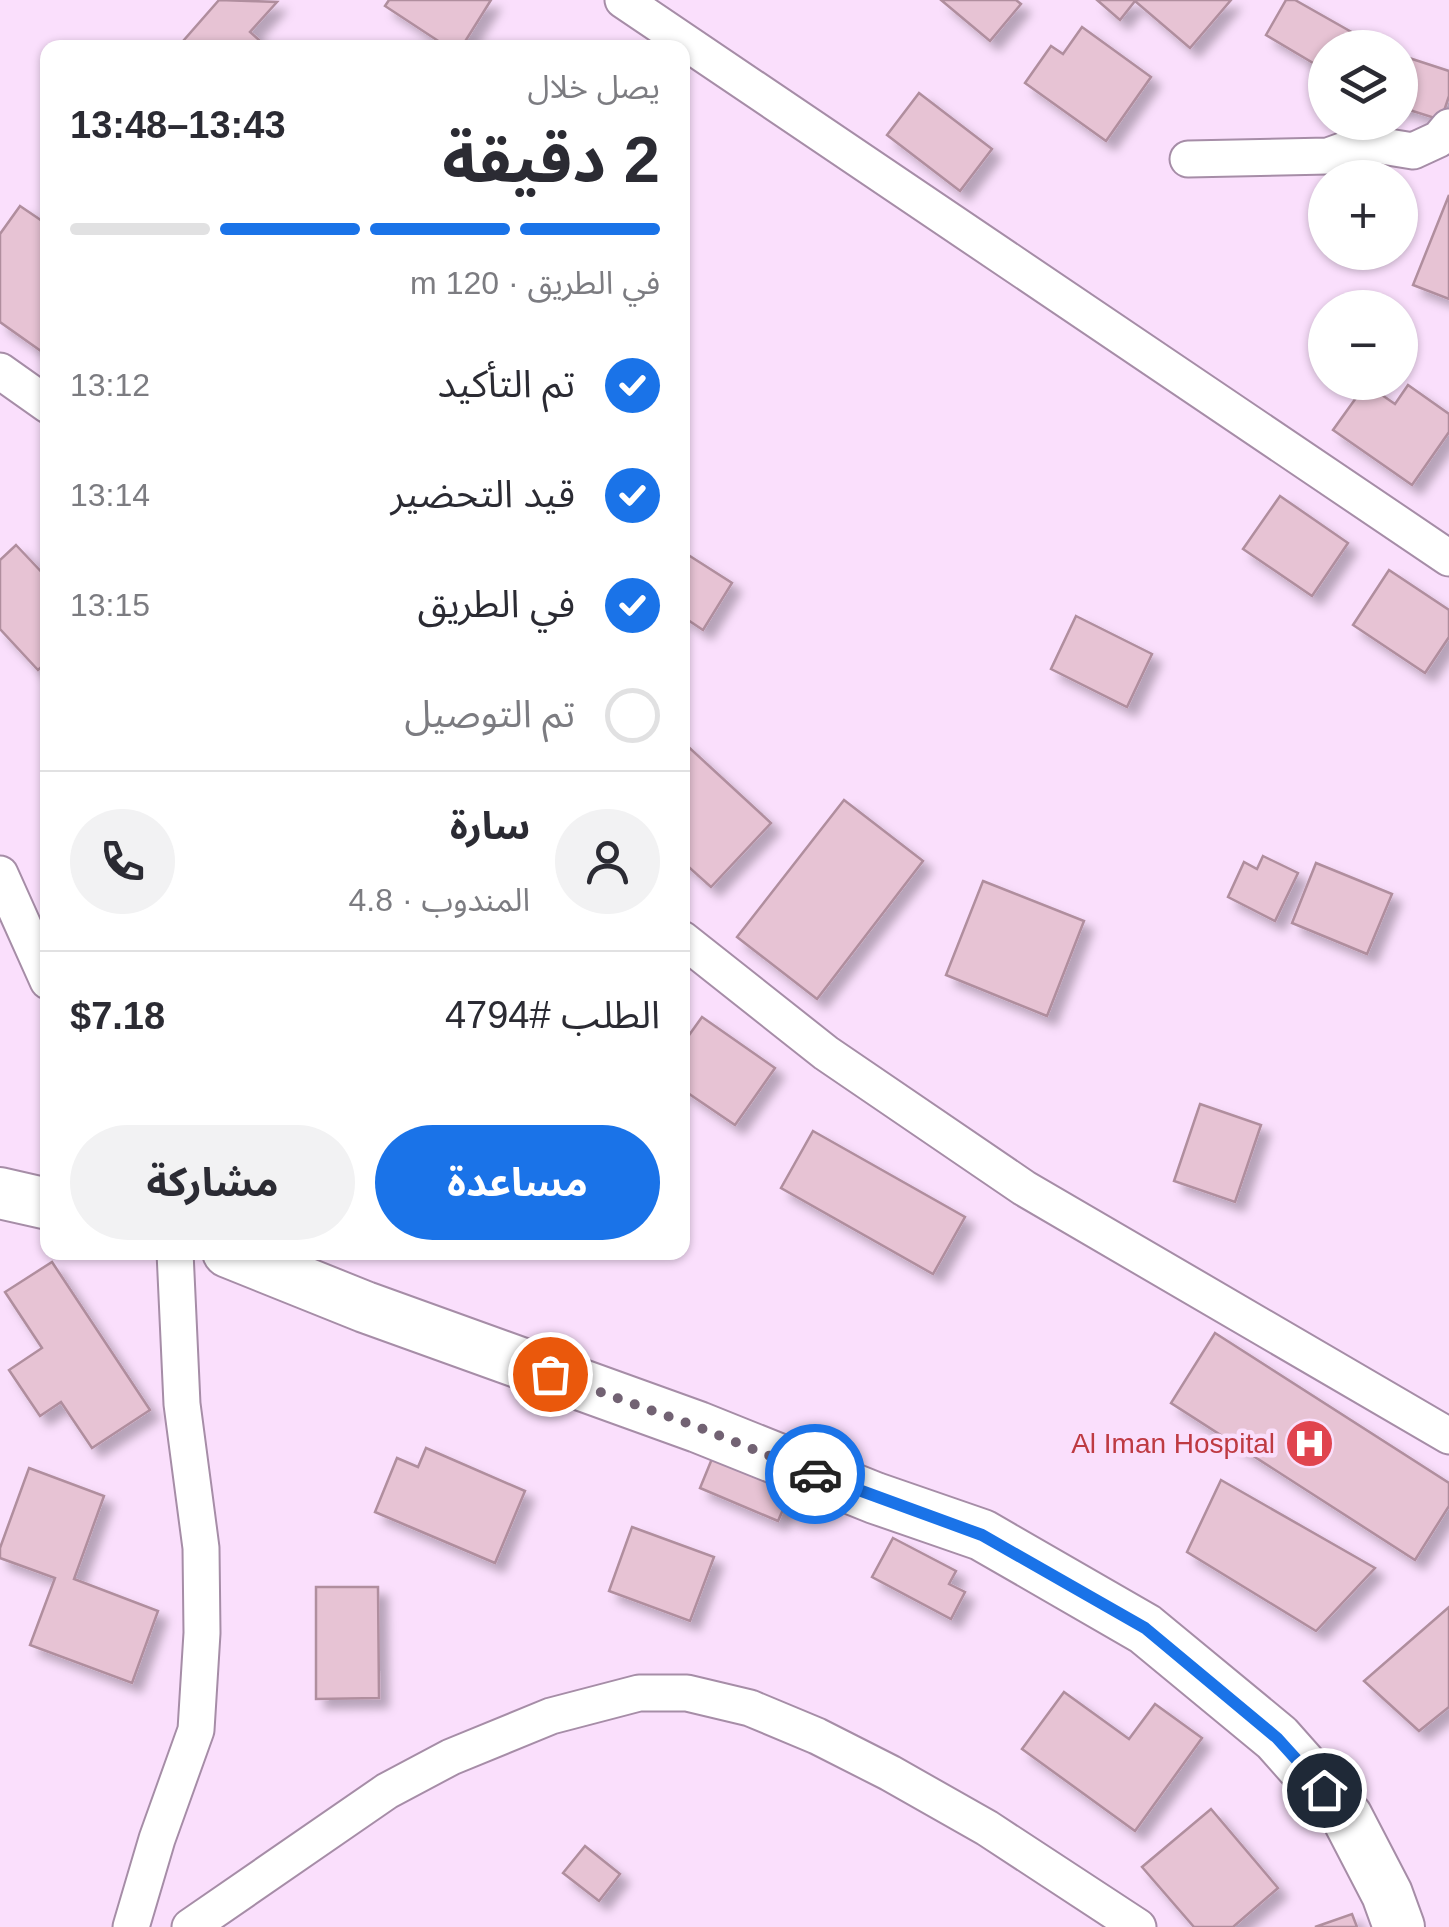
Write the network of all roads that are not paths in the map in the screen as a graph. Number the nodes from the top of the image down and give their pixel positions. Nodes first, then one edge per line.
1 (623, 0) edge
2 (682, 40) edge
3 (690, 45) edge
4 (1449, 127) edge
5 (1188, 159) dead end
6 (0, 371) edge
7 (40, 399) edge
8 (1449, 558) edge
9 (0, 874) edge
10 (690, 944) edge
11 (40, 964) edge
12 (0, 1192) edge
13 (40, 1202) edge
14 (175, 1260) edge
15 (248, 1260) edge
16 (1449, 1436) edge
17 (131, 1927) edge
18 (190, 1927) edge
19 (1138, 1927) edge
20 (1399, 1927) edge

1 - 2 street
3 - 8 street
4 - 5 street
6 - 7 street
9 - 11 street
10 - 16 street
12 - 13 main road
14 - 17 street
15 - 20 main road
18 - 19 street

